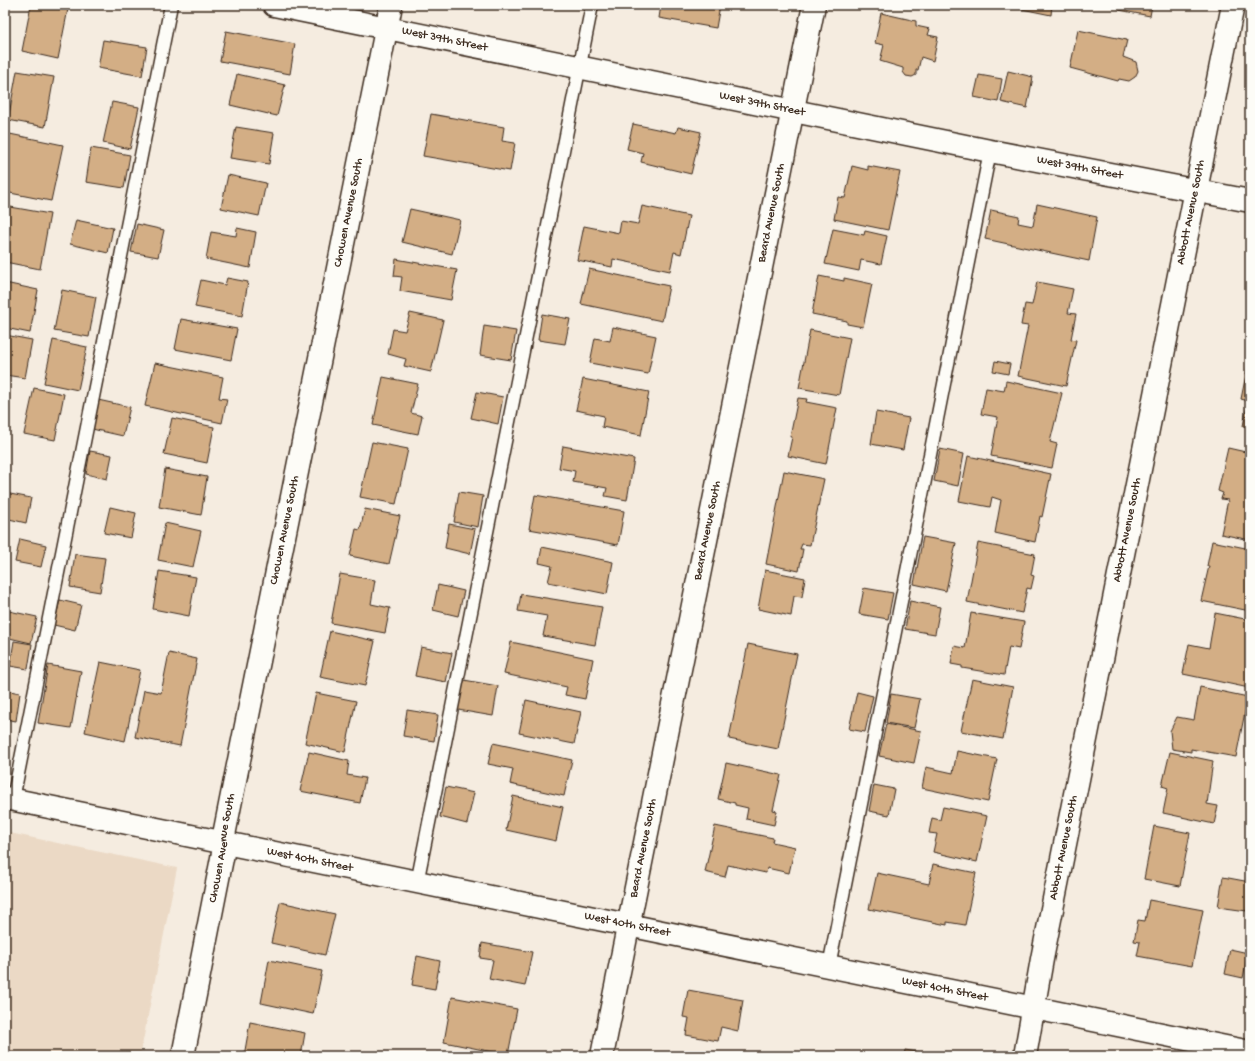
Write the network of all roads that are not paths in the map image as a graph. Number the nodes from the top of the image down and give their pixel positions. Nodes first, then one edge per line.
1 (171, 5) edge
2 (274, 5) edge
3 (391, 5) edge
4 (592, 5) edge
5 (814, 5) edge
6 (1233, 5) edge
7 (386, 28) junction
8 (579, 67) junction
9 (792, 111) junction
10 (990, 151) junction
11 (1196, 191) junction
12 (1250, 201) edge
13 (9, 798) edge
14 (225, 843) junction
15 (417, 883) junction
16 (628, 926) junction
17 (829, 966) junction
18 (1034, 1008) junction
19 (1250, 1052) edge
20 (183, 1056) edge
21 (602, 1056) edge
22 (1025, 1056) edge

1 - 13 lane
2 - 7 street, West 39th Street
3 - 7 street, Chowen Avenue South
4 - 8 lane
5 - 9 street, Beard Avenue South
6 - 11 street, Abbott Avenue South
7 - 8 street, West 39th Street
7 - 14 street, Chowen Avenue South
8 - 9 street, West 39th Street
8 - 15 lane
9 - 10 street, West 39th Street
9 - 16 street, Beard Avenue South
10 - 11 street, West 39th Street
10 - 17 lane
11 - 12 street, West 39th Street
11 - 18 street, Abbott Avenue South
13 - 14 street, West 40th Street
14 - 15 street, West 40th Street
14 - 20 street, Chowen Avenue South
15 - 16 street, West 40th Street
16 - 17 street, West 40th Street
16 - 21 street, Beard Avenue South
17 - 18 street, West 40th Street
18 - 19 street, West 40th Street
18 - 22 street, Abbott Avenue South

